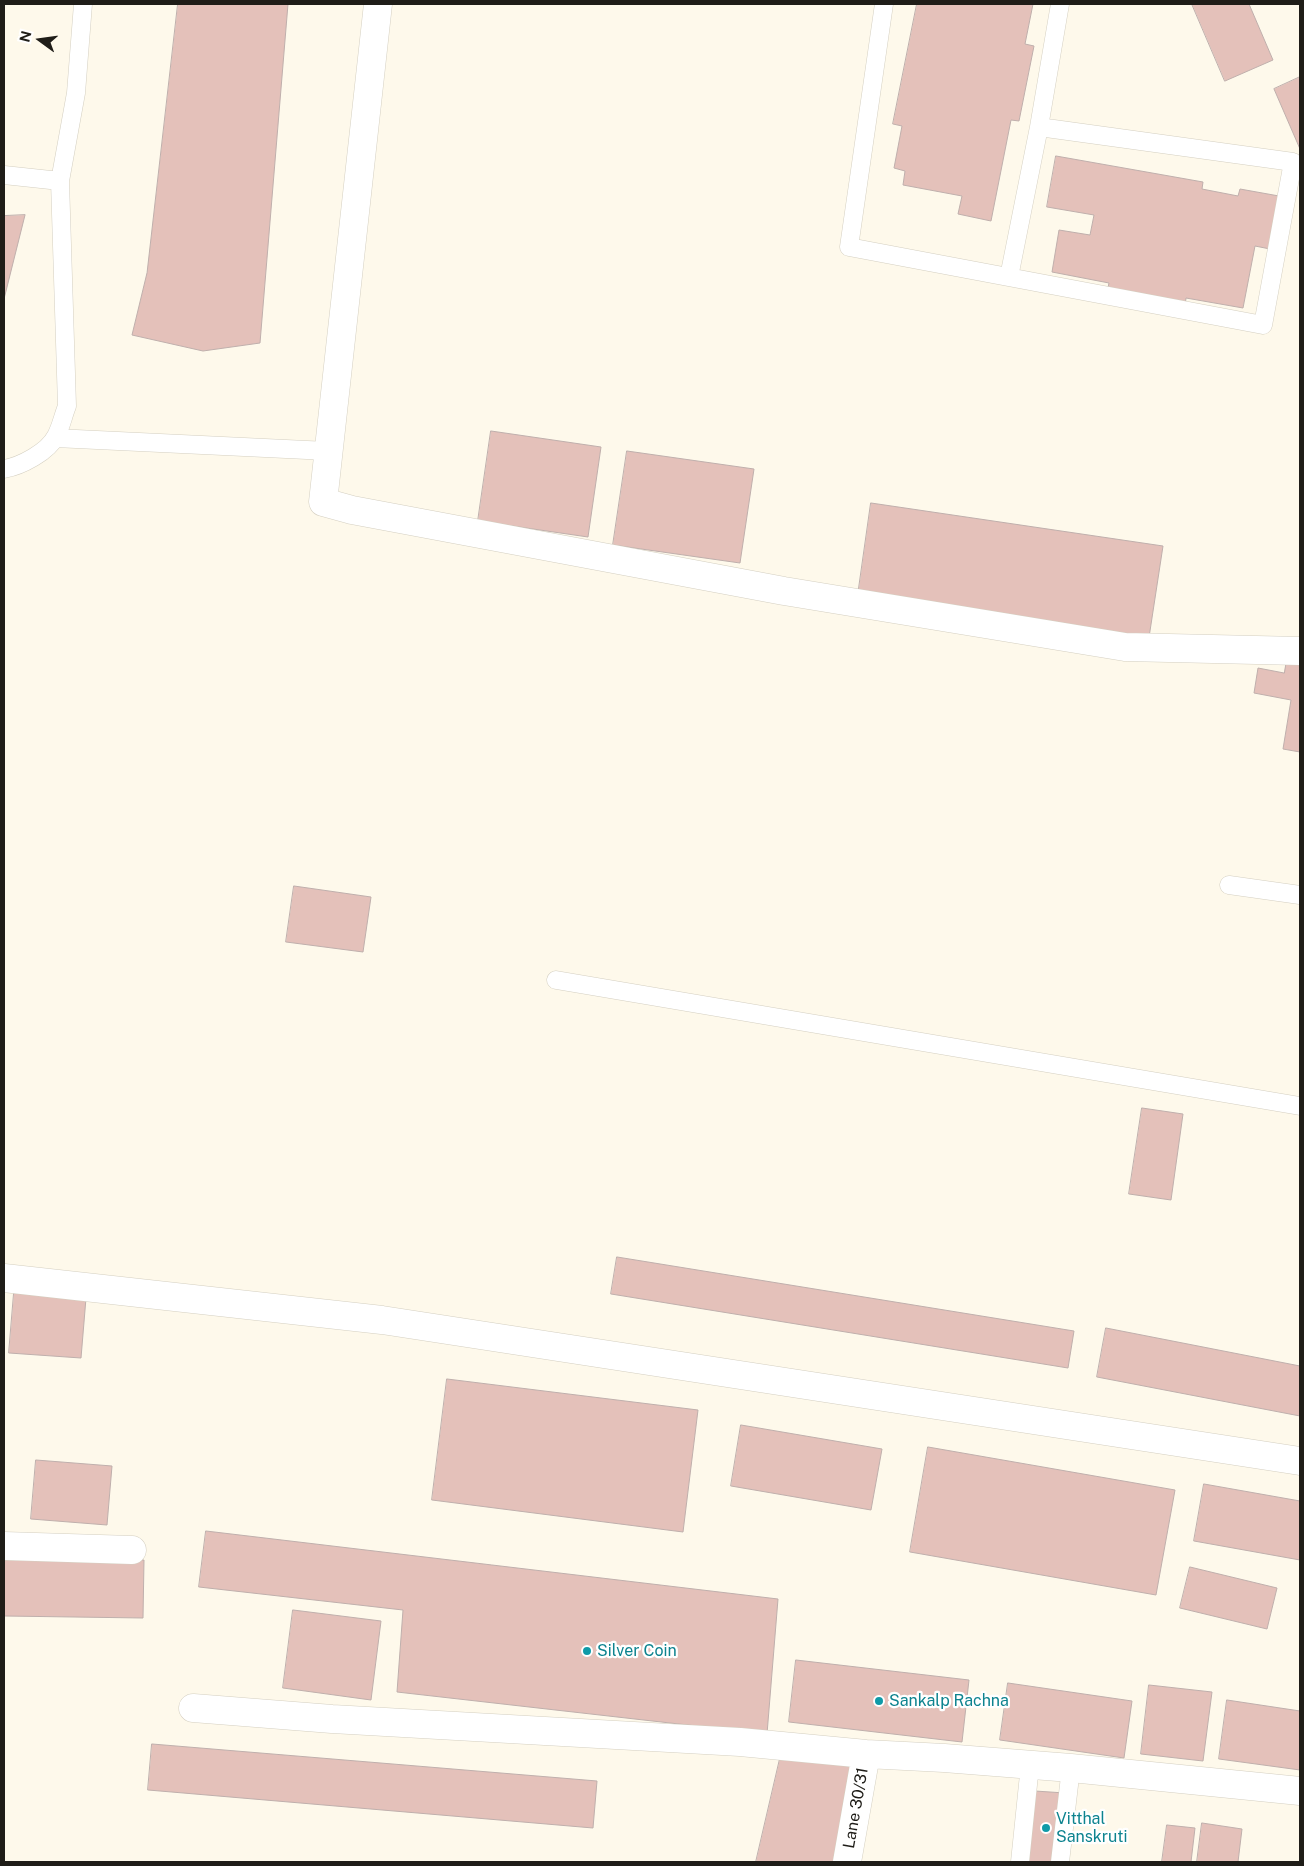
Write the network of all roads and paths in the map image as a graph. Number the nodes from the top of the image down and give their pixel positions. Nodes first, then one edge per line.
1 (83, 4) edge
2 (378, 4) edge
3 (884, 4) edge
4 (1060, 4) edge
5 (1039, 127) junction
6 (4, 175) edge
7 (60, 181) junction
8 (1009, 277) junction
9 (56, 438) junction
10 (328, 451) junction
11 (4, 469) edge
12 (1300, 651) edge
13 (1229, 885) dead end
14 (1300, 895) edge
15 (556, 980) dead end
16 (1300, 1106) edge
17 (4, 1278) edge
18 (1300, 1460) edge
19 (4, 1546) edge
20 (132, 1550) dead end
21 (193, 1708) dead end
22 (866, 1754) junction
23 (1030, 1765) junction
24 (1071, 1768) junction
25 (1300, 1791) edge
26 (847, 1862) edge
27 (1020, 1862) edge
28 (1060, 1862) edge

1 - 7 lane
2 - 10 street
3 - 8 lane
4 - 5 lane
5 - 8 lane
5 - 8 lane
6 - 7 lane
7 - 9 lane
9 - 10 lane
9 - 11 lane
10 - 12 street
13 - 14 lane
15 - 16 lane
17 - 18 street
19 - 20 street
21 - 22 street
22 - 23 street
22 - 26 street, Lane 30/31
23 - 24 street
23 - 27 lane
24 - 25 street
24 - 28 lane

